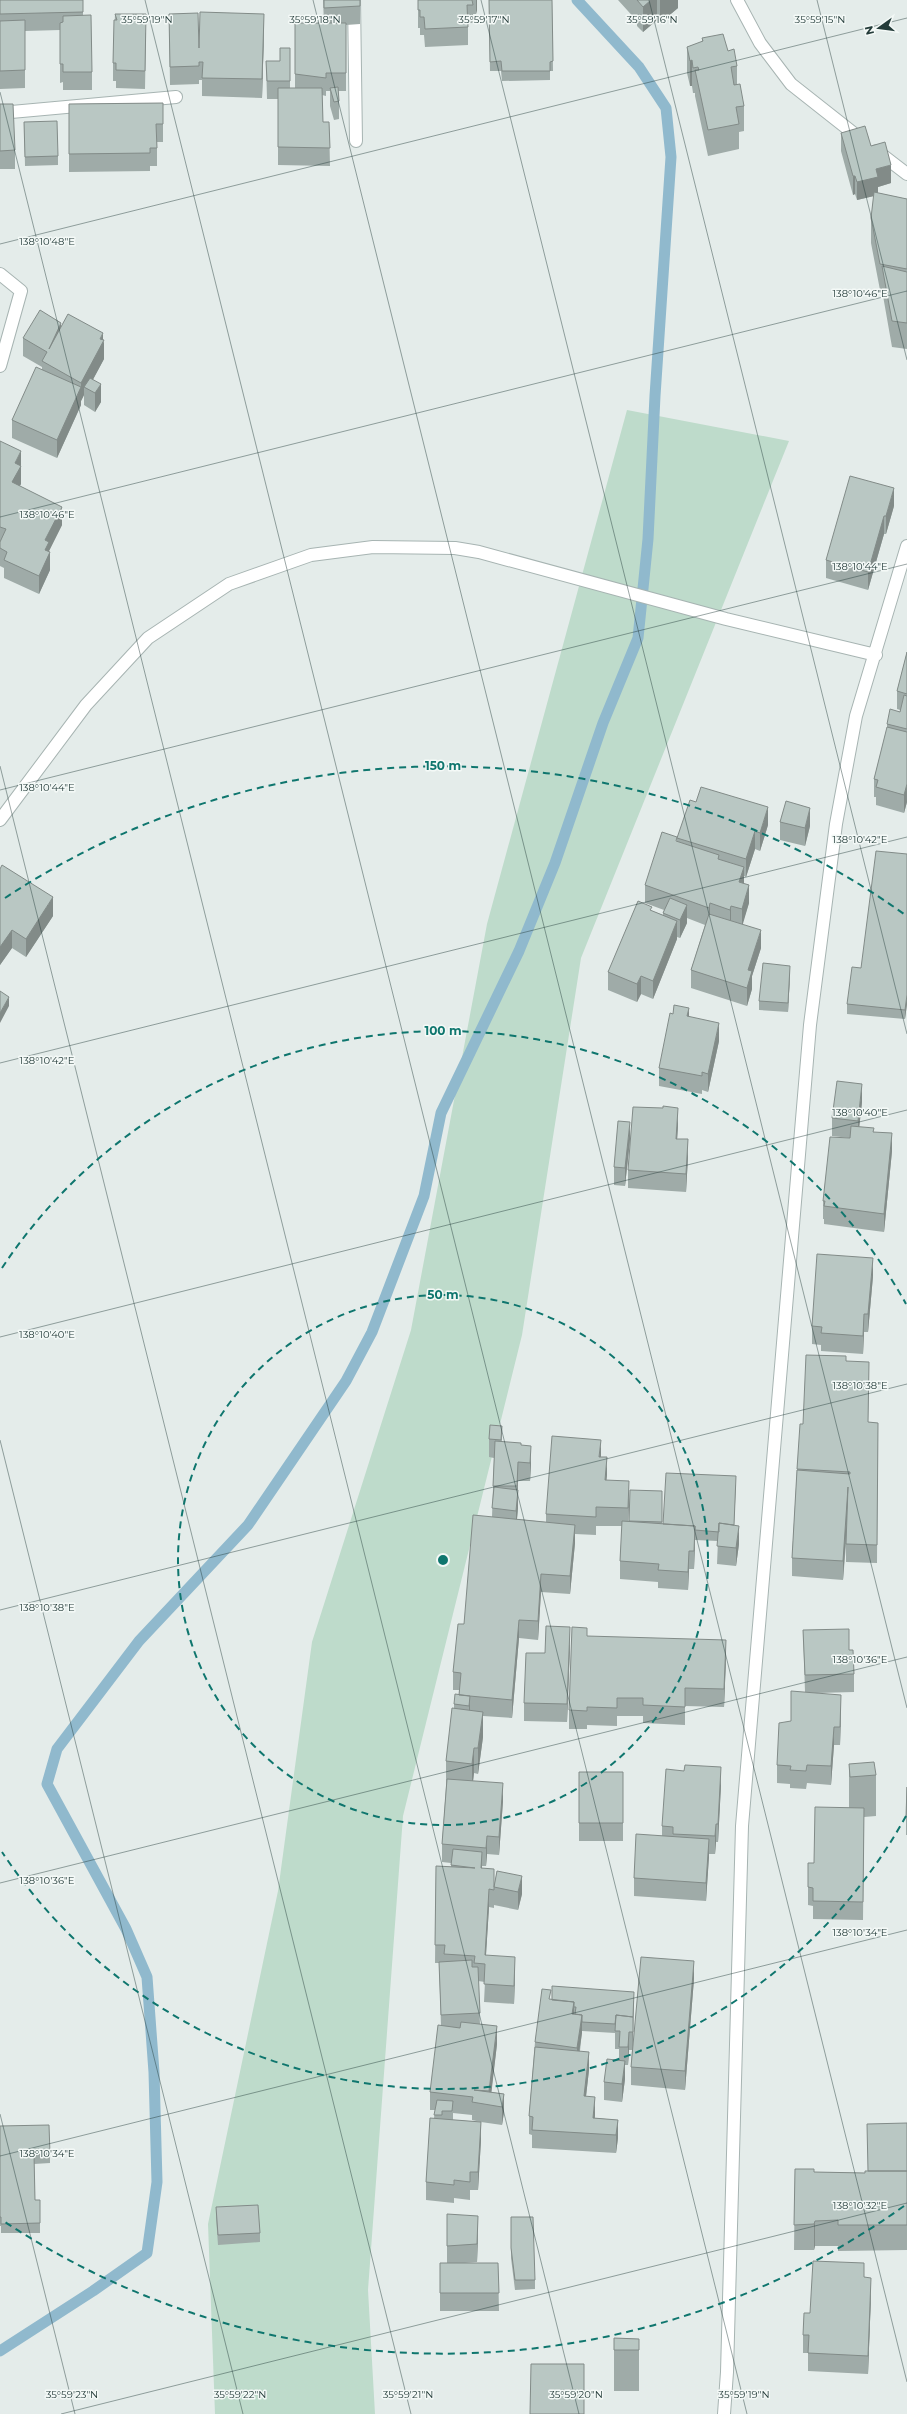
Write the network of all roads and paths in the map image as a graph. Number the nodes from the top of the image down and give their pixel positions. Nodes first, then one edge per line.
1 (354, 0) edge
2 (737, 0) edge
3 (176, 97) dead end
4 (0, 113) edge
5 (356, 141) dead end
6 (907, 174) edge
7 (0, 274) edge
8 (0, 366) edge
9 (907, 546) edge
10 (876, 655) junction
11 (0, 820) edge
12 (724, 2414) edge

1 - 5 street
2 - 6 street
3 - 4 street
7 - 8 street
9 - 10 street
10 - 11 street
10 - 12 street

